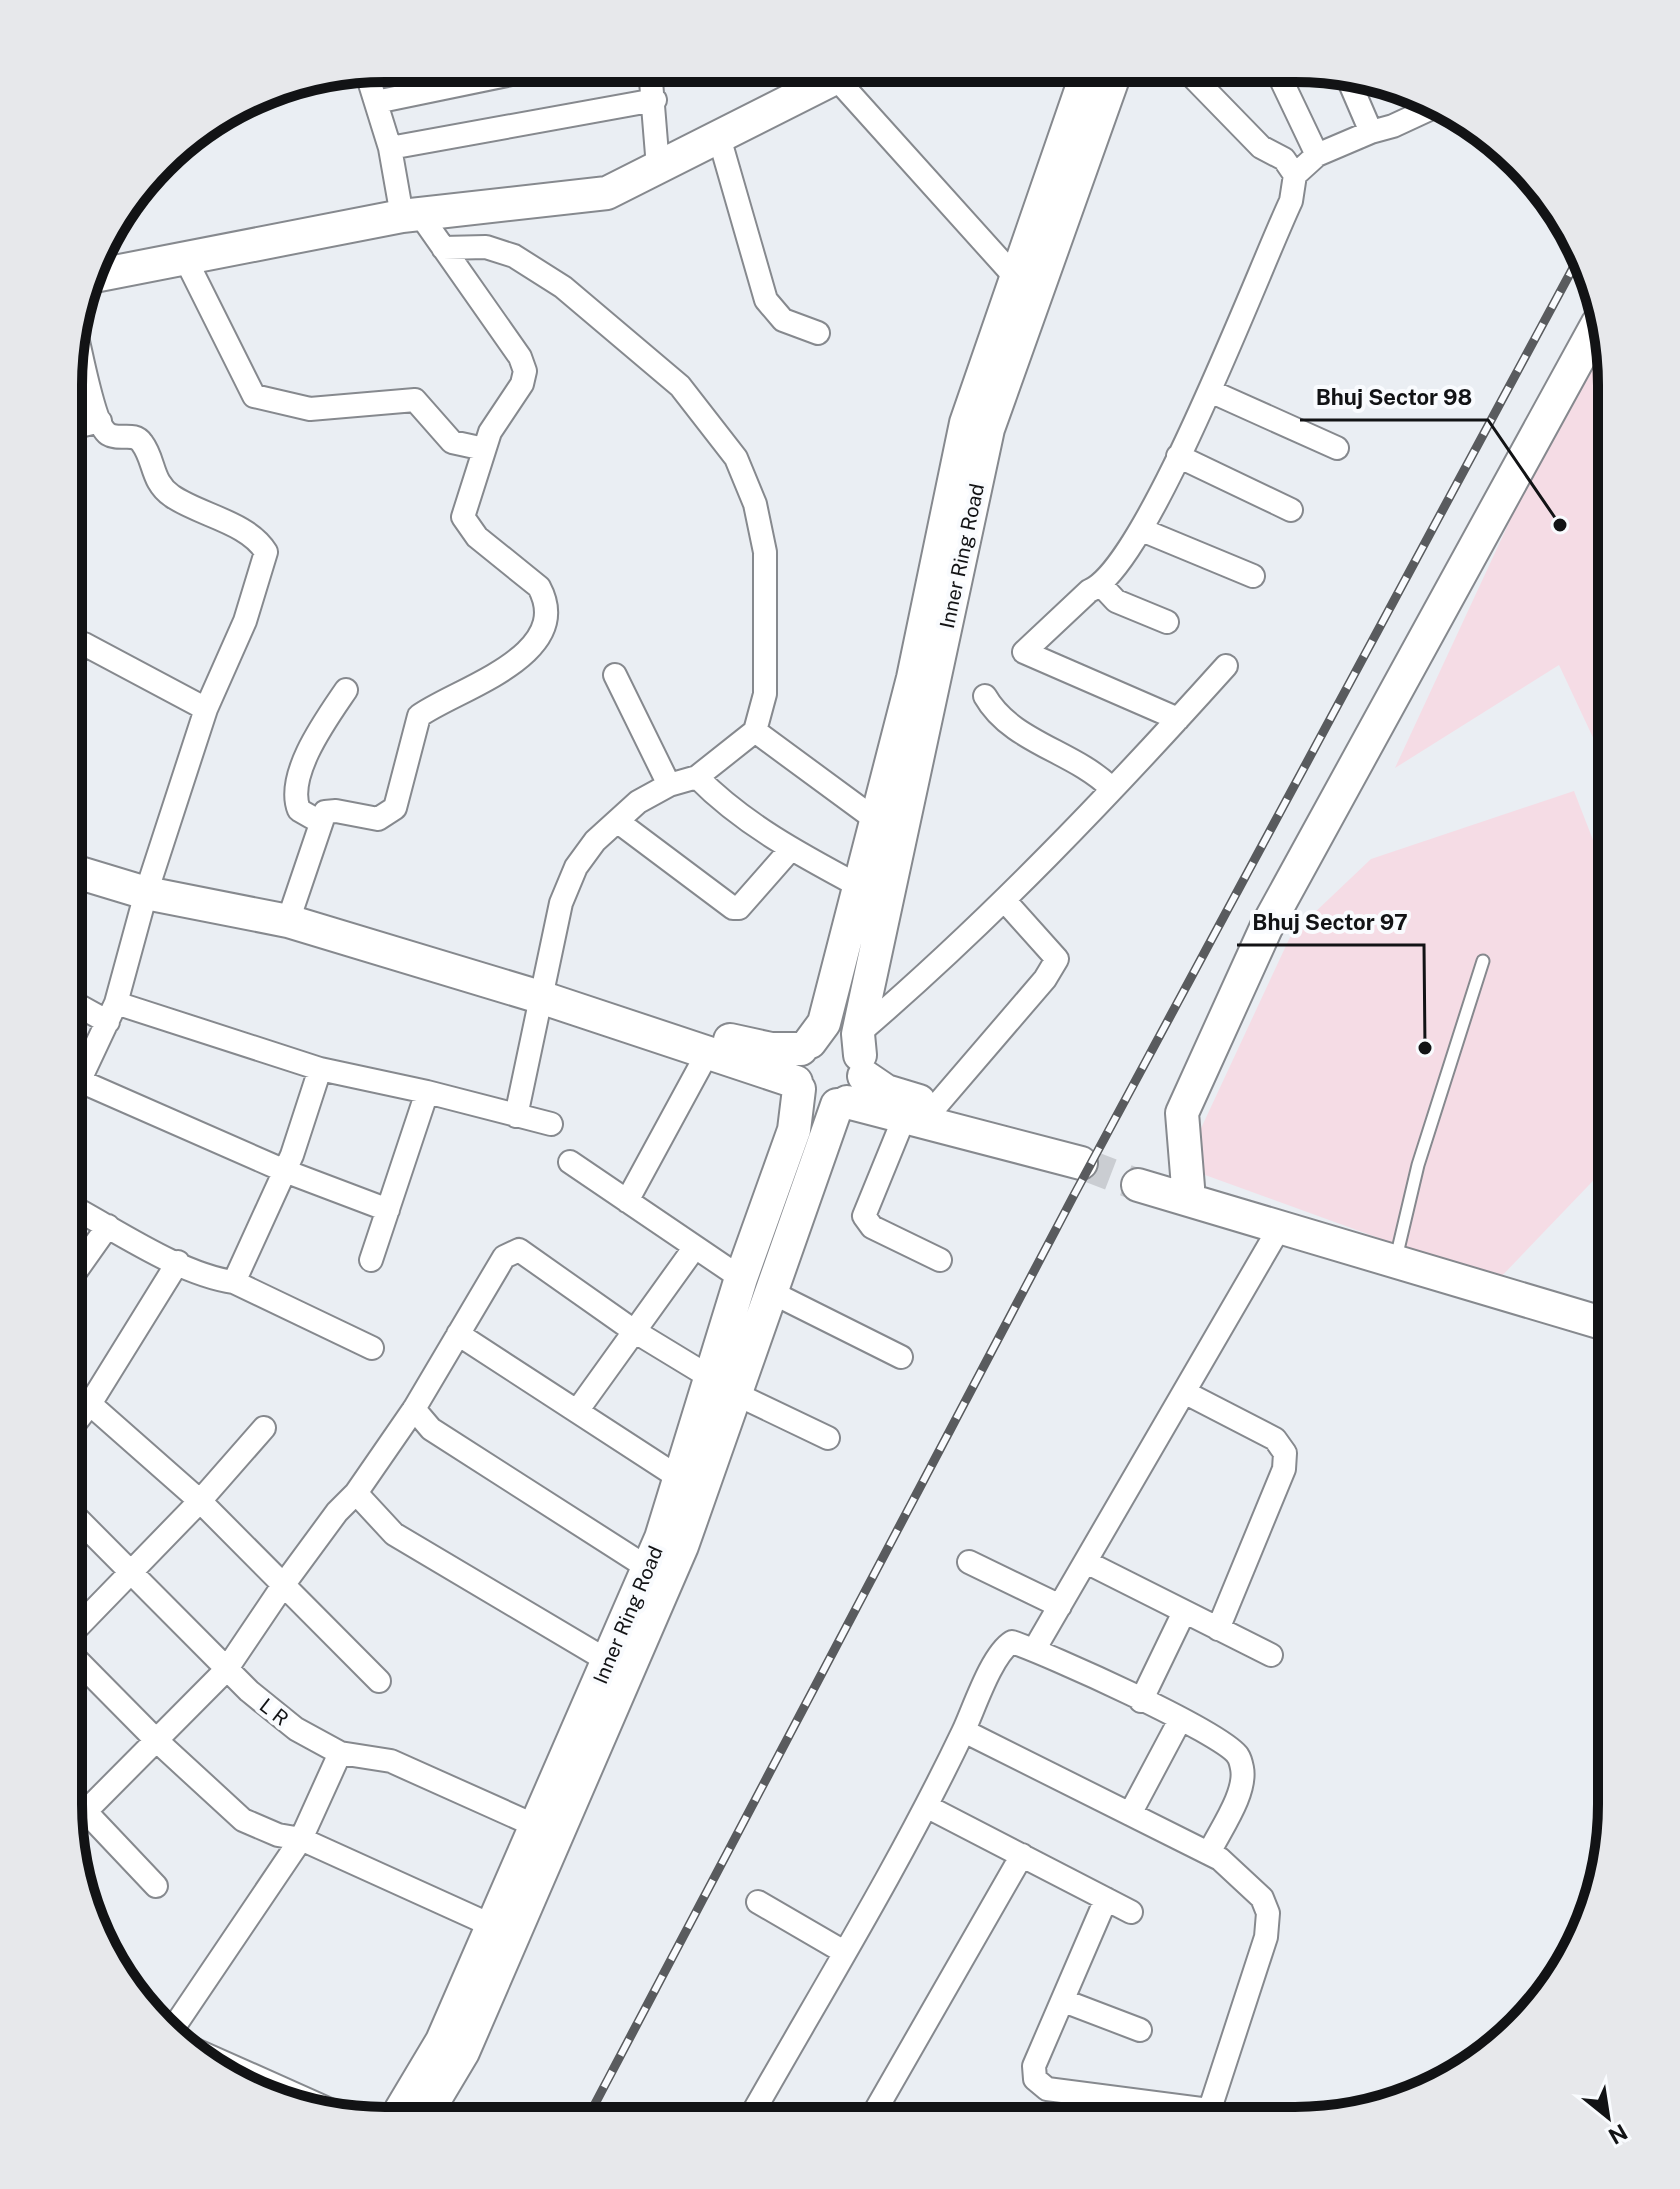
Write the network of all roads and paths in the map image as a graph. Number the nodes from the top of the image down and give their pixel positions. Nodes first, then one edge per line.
1 (473, 82) edge
2 (652, 82) edge
3 (826, 82) edge
4 (852, 82) edge
5 (1084, 82) edge
6 (1112, 82) edge
7 (1198, 82) edge
8 (1282, 82) edge
9 (370, 83) edge
10 (1352, 88) edge
11 (655, 100) junction
12 (376, 102) junction
13 (1425, 111) edge
14 (1371, 132) junction
15 (719, 137) junction
16 (390, 148) junction
17 (1317, 155) junction
18 (658, 167) junction
19 (1295, 175) junction
20 (412, 216) junction
21 (443, 248) junction
22 (185, 258) junction
23 (103, 274) edge
24 (1016, 278) junction
25 (1593, 332) edge
26 (818, 333) dead end
27 (83, 360) edge
28 (1210, 391) junction
29 (100, 421) junction
30 (82, 425) edge
31 (1337, 448) dead end
32 (484, 449) junction
33 (1178, 456) junction
34 (1291, 510) dead end
35 (1142, 530) junction
36 (1253, 576) dead end
37 (1102, 586) junction
38 (1167, 622) dead end
39 (82, 646) edge
40 (1226, 666) dead end
41 (615, 675) dead end
42 (346, 690) dead end
43 (985, 696) dead end
44 (206, 709) junction
45 (1178, 719) junction
46 (755, 731) junction
47 (697, 777) junction
48 (669, 785) junction
49 (1110, 787) junction
50 (876, 820) junction
51 (617, 821) junction
52 (320, 822) junction
53 (790, 850) junction
54 (82, 874) edge
55 (859, 886) junction
56 (146, 893) junction
57 (1005, 901) junction
58 (288, 921) junction
59 (1483, 961) dead end
60 (550, 1000) junction
61 (82, 1004) edge
62 (112, 1012) junction
63 (806, 1046) junction
64 (708, 1052) junction
65 (320, 1069) junction
66 (853, 1074) junction
67 (82, 1077) edge
68 (82, 1082) edge
69 (797, 1086) junction
70 (427, 1092) junction
71 (936, 1106) junction
72 (516, 1116) junction
73 (904, 1118) junction
74 (551, 1124) dead end
75 (570, 1162) dead end
76 (285, 1171) junction
77 (1188, 1187) junction
78 (627, 1201) junction
79 (388, 1210) junction
80 (82, 1212) edge
81 (1281, 1225) junction
82 (108, 1226) junction
83 (695, 1247) junction
84 (371, 1260) dead end
85 (940, 1260) dead end
86 (178, 1262) junction
87 (1392, 1262) junction
88 (82, 1263) edge
89 (741, 1278) junction
90 (234, 1282) junction
91 (771, 1292) junction
92 (1598, 1322) edge
93 (634, 1331) junction
94 (458, 1334) junction
95 (372, 1348) dead end
96 (901, 1357) dead end
97 (724, 1387) junction
98 (1184, 1392) junction
99 (90, 1404) junction
100 (414, 1409) junction
101 (577, 1411) junction
102 (82, 1414) edge
103 (264, 1428) dead end
104 (828, 1438) dead end
105 (681, 1479) junction
106 (356, 1493) junction
107 (200, 1501) junction
108 (82, 1523) edge
109 (969, 1562) dead end
110 (1086, 1562) junction
111 (648, 1568) junction
112 (133, 1572) junction
113 (284, 1584) junction
114 (1060, 1606) junction
115 (1184, 1612) junction
116 (82, 1623) edge
117 (1218, 1629) junction
118 (1034, 1650) junction
119 (1271, 1655) dead end
120 (608, 1661) junction
121 (82, 1665) edge
122 (226, 1670) junction
123 (379, 1681) dead end
124 (1141, 1701) junction
125 (1180, 1720) junction
126 (964, 1731) junction
127 (156, 1740) junction
128 (340, 1753) junction
129 (926, 1806) junction
130 (83, 1814) edge
131 (1130, 1814) junction
132 (83, 1821) edge
133 (536, 1826) junction
134 (301, 1839) junction
135 (1209, 1853) junction
136 (1022, 1855) junction
137 (156, 1886) dead end
138 (1106, 1899) junction
139 (758, 1902) dead end
140 (1131, 1912) dead end
141 (493, 1926) junction
142 (844, 1952) junction
143 (1064, 2001) junction
144 (176, 2023) edge
145 (1140, 2030) dead end
146 (242, 2071) edge
147 (285, 2090) edge
148 (403, 2107) edge
149 (430, 2107) edge
150 (756, 2107) edge
151 (877, 2107) edge
152 (1156, 2107) edge
153 (1211, 2107) edge

1 - 12 street
2 - 11 street
3 - 15 main road
4 - 24 street
5 - 24 main road, Inner Ring Road
6 - 66 main road, Inner Ring Road
7 - 19 street
8 - 17 street
9 - 12 street
10 - 14 street
11 - 16 street
11 - 18 street
12 - 16 street
13 - 14 street
14 - 17 street
15 - 18 main road
15 - 26 street
16 - 20 street
17 - 19 street
18 - 20 main road
19 - 28 street
20 - 21 street
20 - 22 main road
21 - 32 street
21 - 46 street
22 - 23 main road
22 - 32 street
24 - 50 main road, Inner Ring Road
25 - 77 main road
27 - 29 street
28 - 31 street
28 - 33 street
29 - 30 street
29 - 44 street
32 - 52 street
33 - 34 street
33 - 35 street
35 - 36 street
35 - 37 street
37 - 38 street
37 - 45 street
39 - 44 street
40 - 45 street
41 - 48 street
42 - 52 street
43 - 49 street
44 - 56 street
45 - 49 street
46 - 47 street
46 - 50 street
47 - 48 street
47 - 53 street
48 - 51 street
49 - 57 street
50 - 55 main road, Inner Ring Road
51 - 53 street
51 - 60 street
52 - 58 street
53 - 55 street
54 - 56 main road
55 - 63 main road, Inner Ring Road
56 - 58 main road
56 - 62 street
57 - 66 street
57 - 71 street
58 - 60 main road
59 - 87 lane
60 - 63 main road
60 - 64 main road
60 - 72 street
61 - 62 street
62 - 65 street
62 - 67 street
63 - 66 main road
63 - 69 main road
64 - 69 main road
64 - 78 street
65 - 70 street
65 - 76 street
66 - 69 main road
66 - 71 main road
66 - 73 main road
66 - 91 main road, Inner Ring Road
68 - 76 street
69 - 89 main road, Inner Ring Road
70 - 72 street
70 - 79 street
71 - 73 main road
72 - 74 street
73 - 85 street
75 - 78 street
76 - 79 street
76 - 90 street
77 - 81 main road
77 - 87 main road
78 - 83 street
79 - 84 street
80 - 82 street
81 - 87 main road
81 - 98 street
82 - 86 street
82 - 88 street
83 - 89 street
83 - 93 street
86 - 90 street
86 - 99 street
87 - 92 main road
89 - 97 main road, Inner Ring Road
90 - 95 street
91 - 96 street
91 - 97 main road, Inner Ring Road
93 - 94 street
93 - 97 street
93 - 101 street
94 - 100 street
94 - 101 street
97 - 104 street
97 - 105 main road, Inner Ring Road
97 - 149 main road, Inner Ring Road
98 - 110 street
98 - 117 street
99 - 102 street
99 - 107 street
100 - 106 street
100 - 111 street
101 - 105 street
103 - 107 street
105 - 111 main road, Inner Ring Road
106 - 113 street
106 - 120 street
107 - 112 street
107 - 113 street
108 - 112 street, L R
109 - 114 street
110 - 114 street
110 - 115 street
111 - 120 main road, Inner Ring Road
112 - 116 street
112 - 122 street, L R
113 - 122 street
113 - 123 street
114 - 118 street
115 - 117 street
115 - 124 street
117 - 119 street
118 - 124 street
118 - 126 street
120 - 133 main road, Inner Ring Road
121 - 127 street
122 - 127 street
122 - 128 street, L R
124 - 125 street
125 - 131 street
125 - 135 street
126 - 129 street
126 - 131 street
127 - 130 street
127 - 134 street
128 - 133 street, L R
128 - 134 street
129 - 136 street
129 - 142 street
131 - 135 street
132 - 137 street
133 - 141 main road, Inner Ring Road
134 - 141 street
134 - 144 street
135 - 153 street
136 - 138 street
136 - 151 street
138 - 140 street
138 - 143 street
139 - 142 street
141 - 148 main road, Inner Ring Road
142 - 150 street
143 - 145 street
143 - 152 street
146 - 147 street

